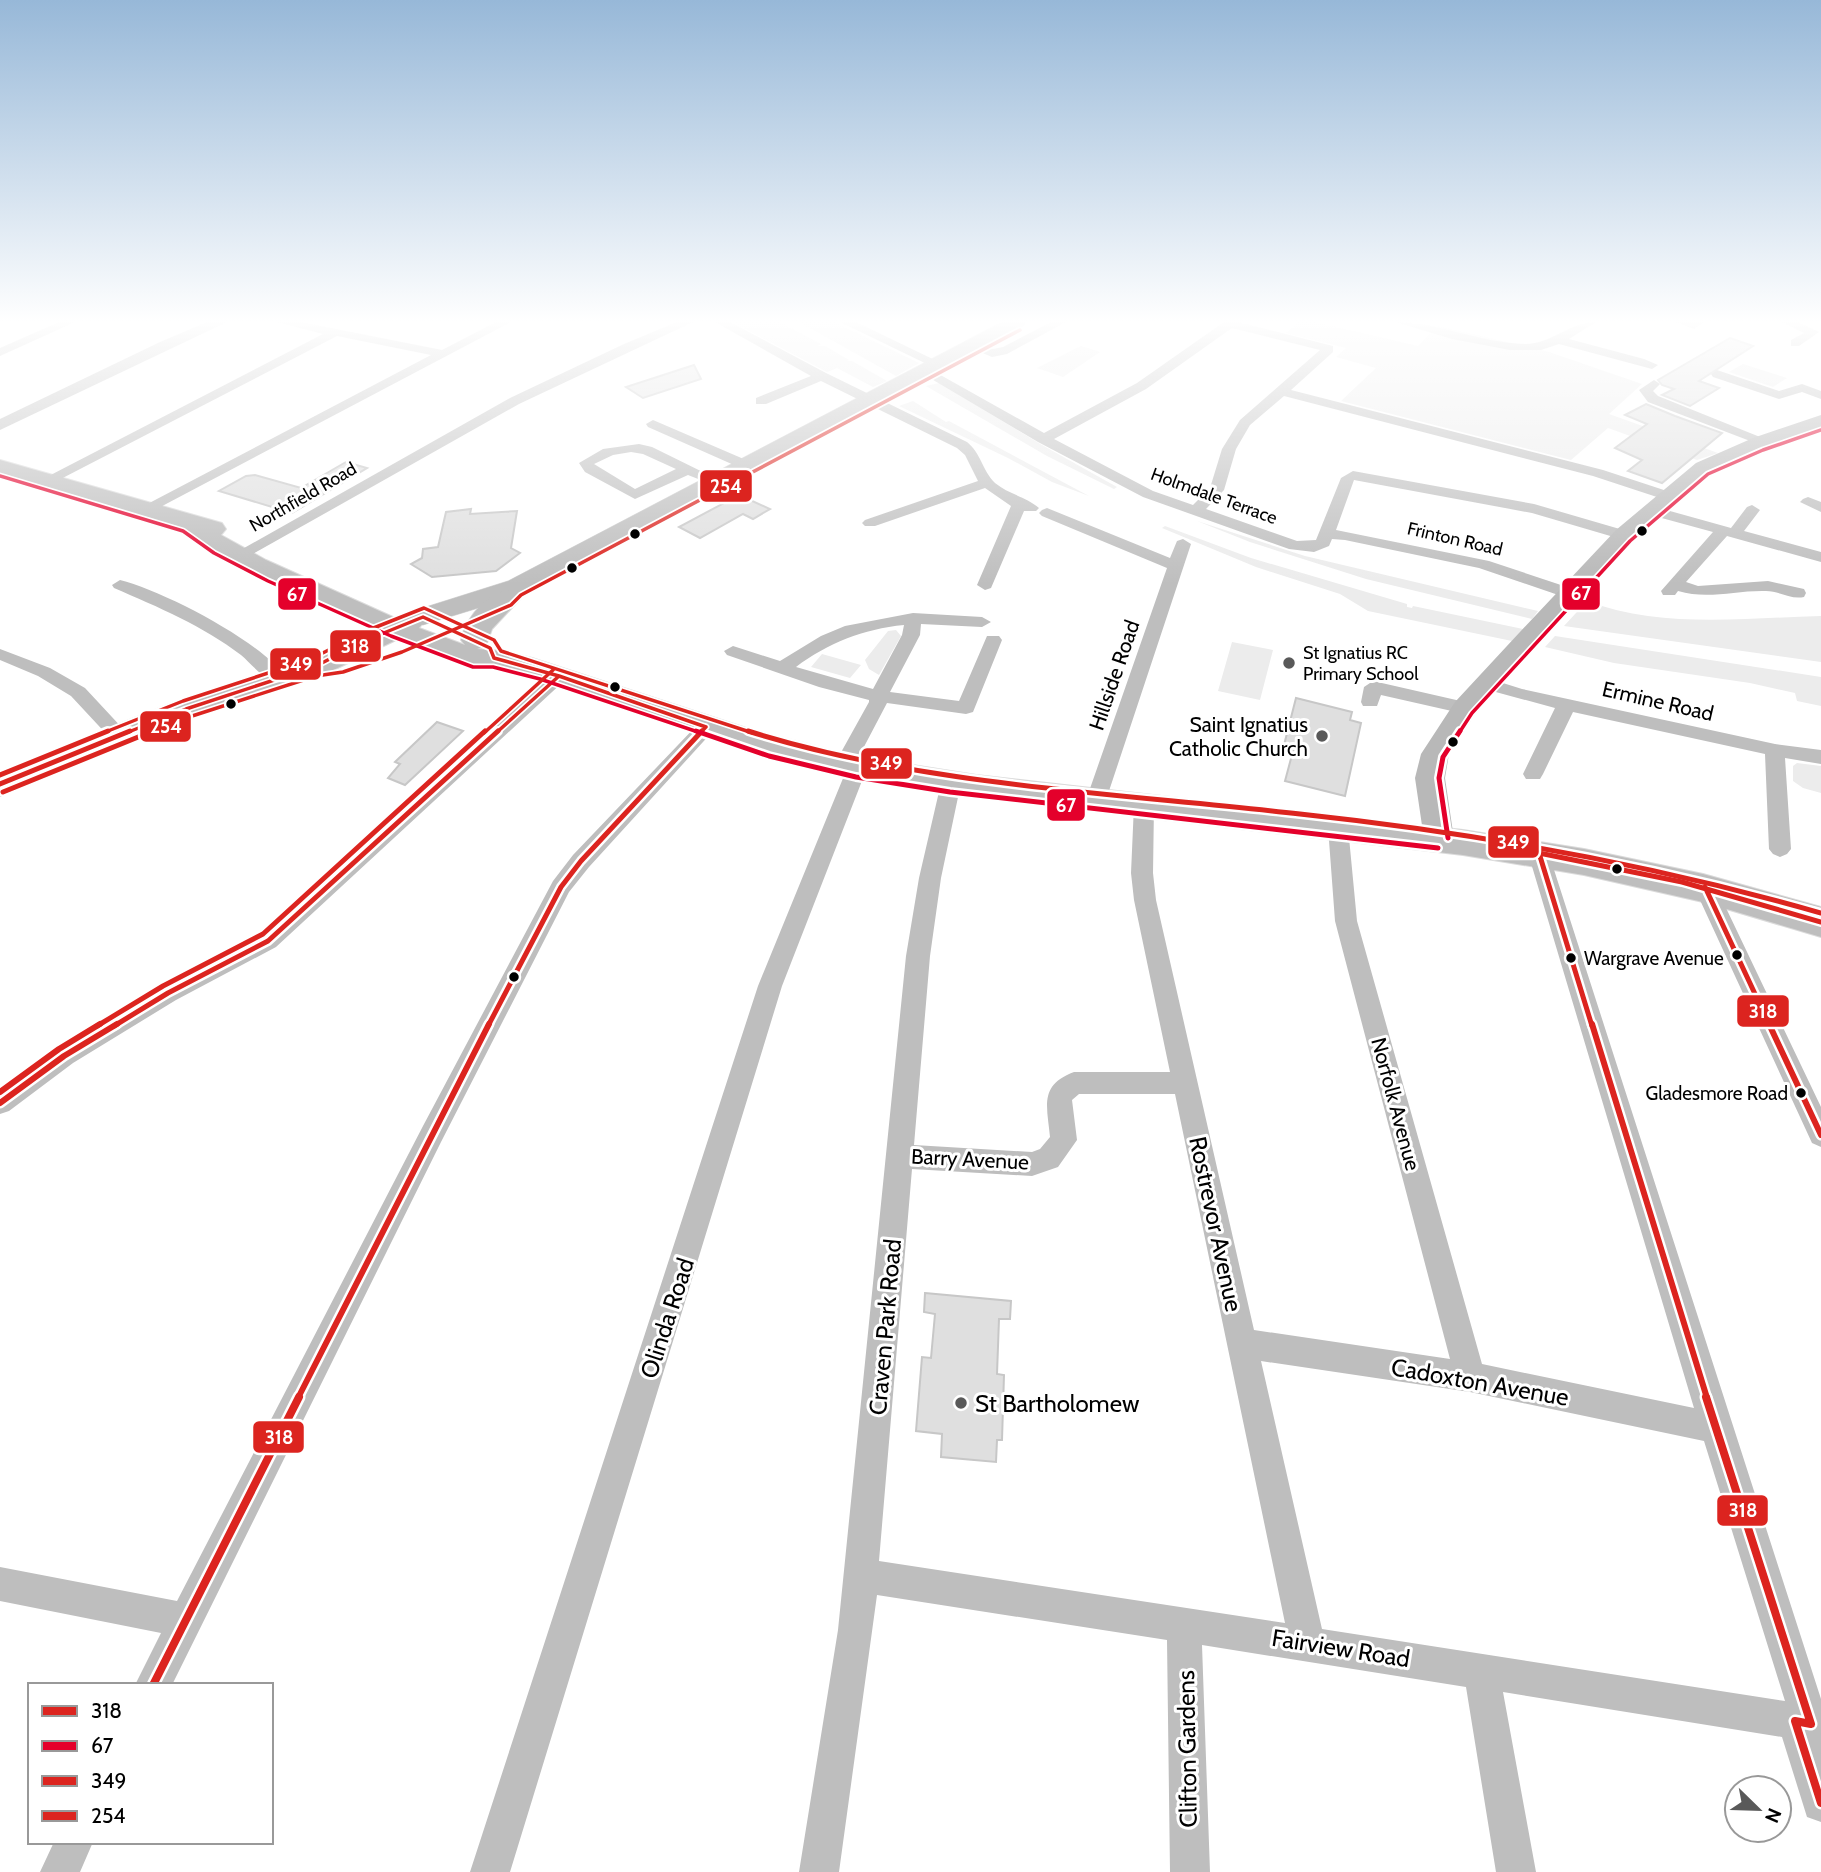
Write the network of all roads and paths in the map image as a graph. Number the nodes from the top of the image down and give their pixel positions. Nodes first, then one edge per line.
1 (32, 409) edge
2 (185, 409) edge
3 (337, 409) edge
4 (498, 409) edge
5 (854, 409) edge
6 (931, 409) edge
7 (973, 409) edge
8 (1103, 409) edge
9 (1260, 409) edge
10 (1352, 409) edge
11 (1680, 409) edge
12 (1821, 421) edge
13 (653, 424) dead end
14 (0, 425) edge
15 (1043, 439) junction
16 (1763, 441) junction
17 (748, 466) junction
18 (0, 467) edge
19 (688, 469) junction
20 (48, 480) junction
21 (716, 482) junction
22 (986, 483) junction
23 (1660, 504) junction
24 (1033, 509) junction
25 (144, 510) junction
26 (1752, 510) dead end
27 (1194, 512) junction
28 (870, 523) dead end
29 (1729, 533) junction
30 (1327, 534) junction
31 (1624, 535) junction
32 (1183, 544) dead end
33 (248, 550) junction
34 (1821, 557) edge
35 (1175, 566) junction
36 (300, 573) junction
37 (120, 585) dead end
38 (985, 585) dead end
39 (1672, 587) joint
40 (512, 592) junction
41 (1798, 593) dead end
42 (1570, 594) junction
43 (348, 608) junction
44 (913, 618) junction
45 (982, 622) dead end
46 (420, 627) junction
47 (993, 640) dead end
48 (477, 650) junction
49 (733, 650) dead end
50 (0, 654) edge
51 (330, 662) junction
52 (781, 669) junction
53 (559, 676) junction
54 (279, 678) junction
55 (1487, 684) junction
56 (878, 696) junction
57 (1370, 702) dead end
58 (1565, 703) junction
59 (1465, 708) junction
60 (706, 727) junction
61 (118, 735) junction
62 (1775, 750) junction
63 (1821, 757) edge
64 (851, 766) junction
65 (1533, 774) dead end
66 (951, 782) junction
67 (0, 785) edge
68 (1096, 800) junction
69 (1144, 805) junction
70 (1338, 827) junction
71 (1439, 839) junction
72 (1780, 849) dead end
73 (1539, 853) junction
74 (1705, 887) junction
75 (1821, 922) edge
76 (1186, 1083) junction
77 (0, 1103) edge
78 (1821, 1135) edge
79 (900, 1156) junction
80 (1242, 1343) junction
81 (1471, 1377) junction
82 (1716, 1428) junction
83 (861, 1574) junction
84 (0, 1584) edge
85 (185, 1620) junction
86 (1184, 1625) junction
87 (1307, 1642) junction
88 (1481, 1671) junction
89 (154, 1683) edge
90 (1809, 1723) edge
91 (1821, 1803) edge
92 (73, 1844) edge
93 (60, 1872) edge
94 (489, 1872) edge
95 (819, 1872) edge
96 (1190, 1872) edge
97 (1516, 1872) edge

1 - 14 street
2 - 20 street
3 - 25 street
4 - 33 street, Northfield Road
5 - 17 main road
6 - 22 street
7 - 15 street, Holmdale Terrace
8 - 15 street
9 - 27 street
10 - 23 street
11 - 16 street
12 - 16 main road
13 - 17 street
15 - 27 street, Holmdale Terrace
16 - 23 main road
17 - 21 main road
18 - 20 highway
19 - 19 street
19 - 21 street
20 - 25 highway
21 - 40 main road
22 - 24 street
22 - 28 street
23 - 29 street
23 - 31 main road
24 - 35 street
24 - 38 street
25 - 33 highway
26 - 29 street
27 - 30 street, Holmdale Terrace
29 - 34 street
29 - 39 street
30 - 31 street
30 - 42 street, Frinton Road
31 - 42 main road
32 - 35 street, Hillside Road
33 - 36 highway
35 - 68 street, Hillside Road
36 - 43 highway
36 - 46 highway
37 - 54 street
39 - 41 street
40 - 46 main road
40 - 48 highway
42 - 55 main road
43 - 46 highway
43 - 51 highway
44 - 45 street
44 - 52 street
44 - 56 street
46 - 48 highway
46 - 51 highway
47 - 56 street
48 - 51 highway
48 - 53 highway
49 - 52 street
50 - 61 street
51 - 54 highway
52 - 56 street
53 - 60 highway
53 - 77 street
54 - 61 highway
55 - 58 street, Ermine Road
55 - 59 main road
56 - 64 street
57 - 59 street
58 - 62 street, Ermine Road
58 - 65 street
59 - 71 main road
60 - 64 highway
60 - 85 street
61 - 67 highway
62 - 63 street, Ermine Road
62 - 72 street
64 - 66 highway
64 - 94 street, Olinda Road
66 - 68 highway
66 - 79 street, Craven Park Road
68 - 69 highway
69 - 70 highway
69 - 76 street, Rostrevor Avenue
70 - 71 highway
70 - 81 street, Norfolk Avenue
71 - 73 highway
73 - 74 highway
73 - 82 street
74 - 75 highway
74 - 78 street
76 - 79 street, Barry Avenue
76 - 80 street, Rostrevor Avenue
79 - 83 street, Craven Park Road
80 - 81 street, Cadoxton Avenue
80 - 87 street, Rostrevor Avenue
81 - 82 street, Cadoxton Avenue
82 - 90 street
83 - 86 street, Fairview Road
83 - 95 street, Craven Park Road
84 - 85 street
85 - 89 street
86 - 87 street, Fairview Road
86 - 96 street, Clifton Gardens
87 - 88 street, Fairview Road
88 - 90 street, Fairview Road
88 - 97 street
90 - 91 street
92 - 93 street

